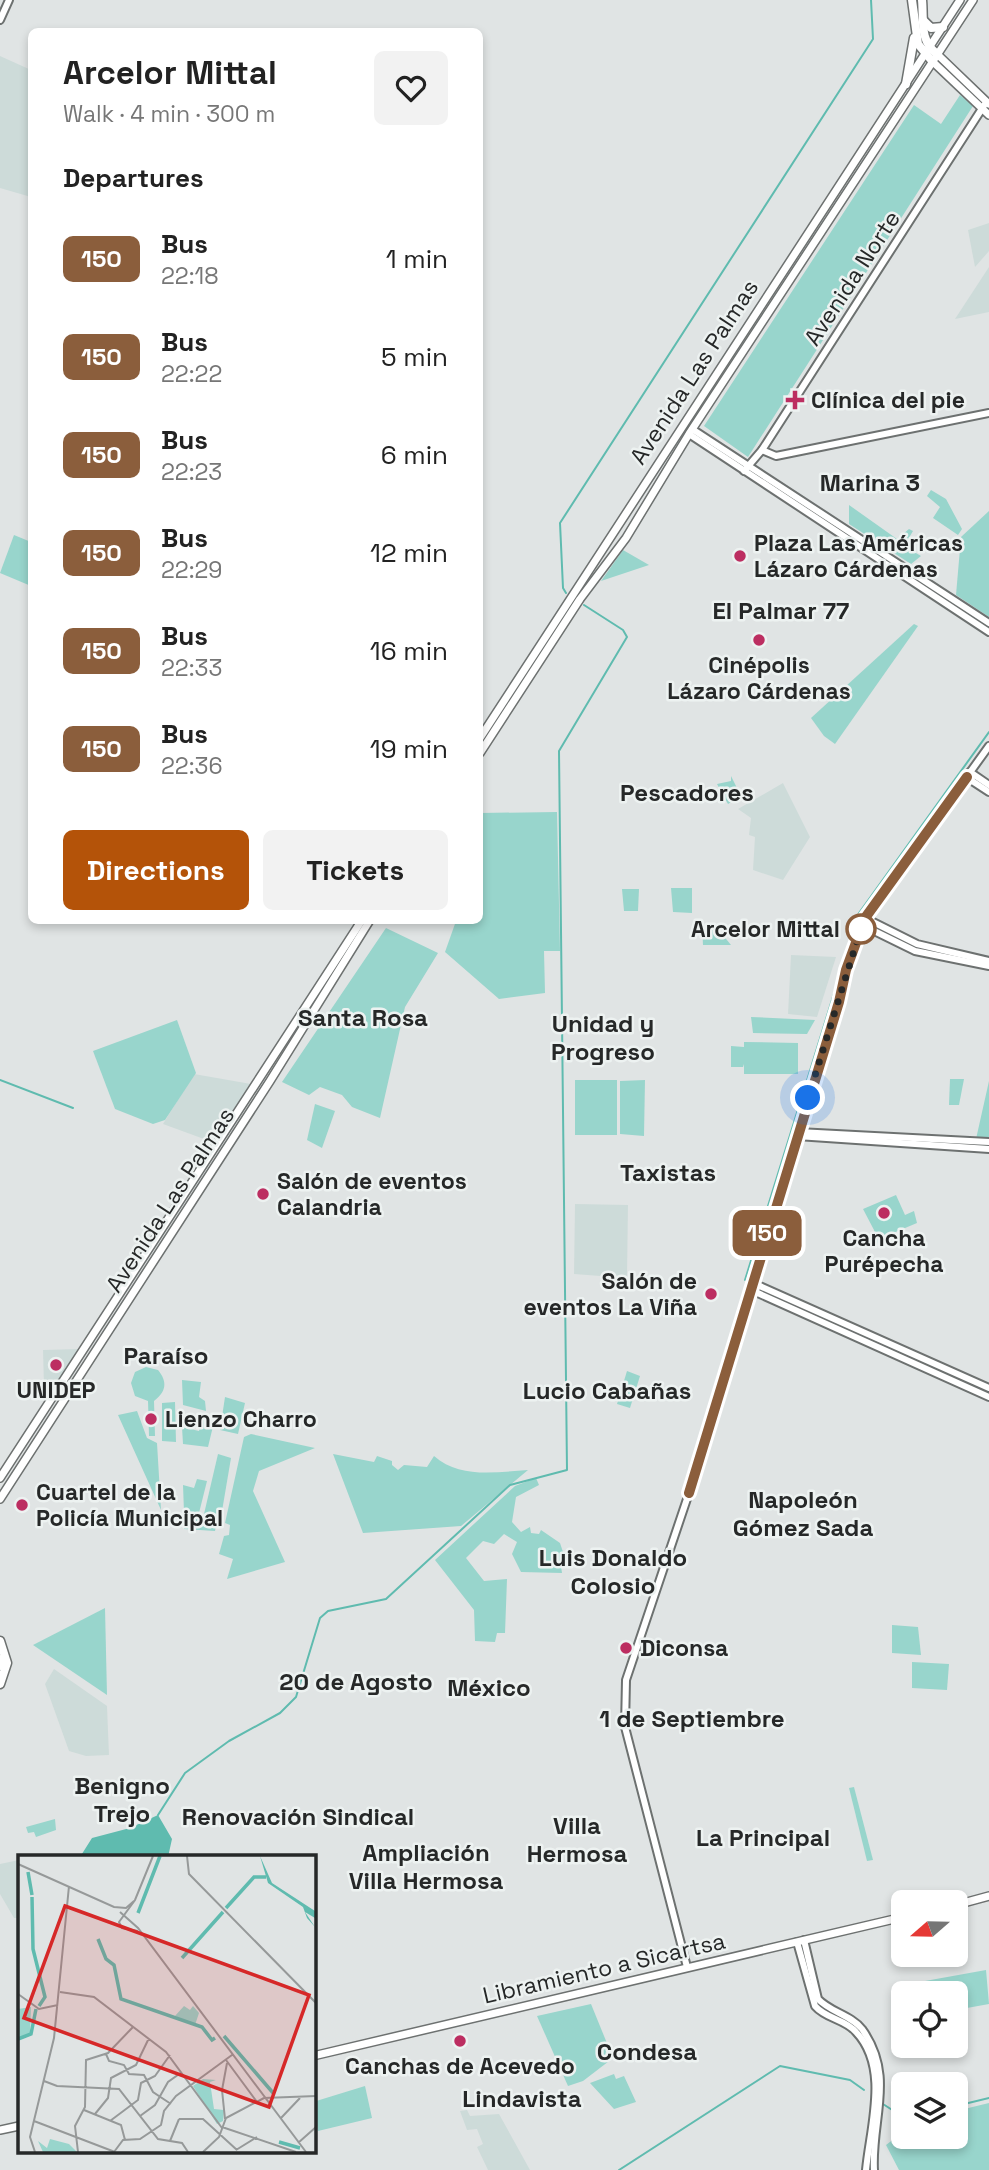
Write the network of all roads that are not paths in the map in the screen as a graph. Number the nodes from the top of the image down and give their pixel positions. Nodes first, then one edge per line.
1 (9, 0) edge
2 (960, 0) edge
3 (973, 0) edge
4 (912, 4) edge
5 (923, 4) edge
6 (0, 20) edge
7 (923, 20) junction
8 (914, 25) junction
9 (943, 27) junction
10 (931, 55) junction
11 (906, 84) junction
12 (986, 104) edge
13 (989, 115) edge
14 (989, 412) edge
15 (691, 432) junction
16 (762, 450) junction
17 (747, 469) junction
18 (989, 624) edge
19 (989, 632) edge
20 (483, 733) edge
21 (989, 746) edge
22 (483, 748) edge
23 (968, 775) junction
24 (989, 785) edge
25 (989, 792) edge
26 (864, 922) junction
27 (359, 924) edge
28 (368, 924) edge
29 (989, 964) edge
30 (798, 1134) junction
31 (989, 1142) edge
32 (989, 1149) edge
33 (752, 1287) junction
34 (989, 1388) edge
35 (989, 1397) edge
36 (0, 1478) edge
37 (0, 1499) edge
38 (0, 1641) edge
39 (0, 1659) edge
40 (0, 1666) edge
41 (0, 1684) edge
42 (989, 1896) edge
43 (968, 1902) edge
44 (891, 1920) edge
45 (800, 1941) junction
46 (687, 1967) junction
47 (866, 2042) junction
48 (315, 2056) edge
49 (866, 2170) edge
50 (874, 2170) edge

1 - 6 street
2 - 9 main road, Avenida Las Palmas
3 - 10 main road
4 - 5 highway
4 - 8 highway
5 - 7 highway
7 - 9 highway
7 - 10 highway
8 - 10 highway
8 - 11 highway
9 - 10 main road, Avenida Las Palmas
10 - 11 main road, Avenida Las Palmas
10 - 12 main road
10 - 15 main road, Avenida Las Palmas
11 - 20 main road, Avenida Las Palmas
12 - 13 main road
12 - 16 street, Avenida Norte
14 - 16 street
15 - 17 street
15 - 22 main road, Avenida Las Palmas
16 - 17 street, Avenida Norte
17 - 18 street
17 - 19 street
21 - 23 street
23 - 24 street
23 - 25 street
23 - 26 street
26 - 29 street
26 - 30 street
27 - 36 main road, Avenida Las Palmas
28 - 37 main road, Avenida Las Palmas
30 - 31 street
30 - 32 street
30 - 33 street
33 - 34 street
33 - 35 street
33 - 46 street
38 - 41 highway
39 - 40 highway
42 - 43 main road
44 - 45 main road, Libramiento a Sicartsa
45 - 46 main road, Libramiento a Sicartsa
45 - 47 street
46 - 48 main road, Libramiento a Sicartsa
47 - 49 street
47 - 50 street

